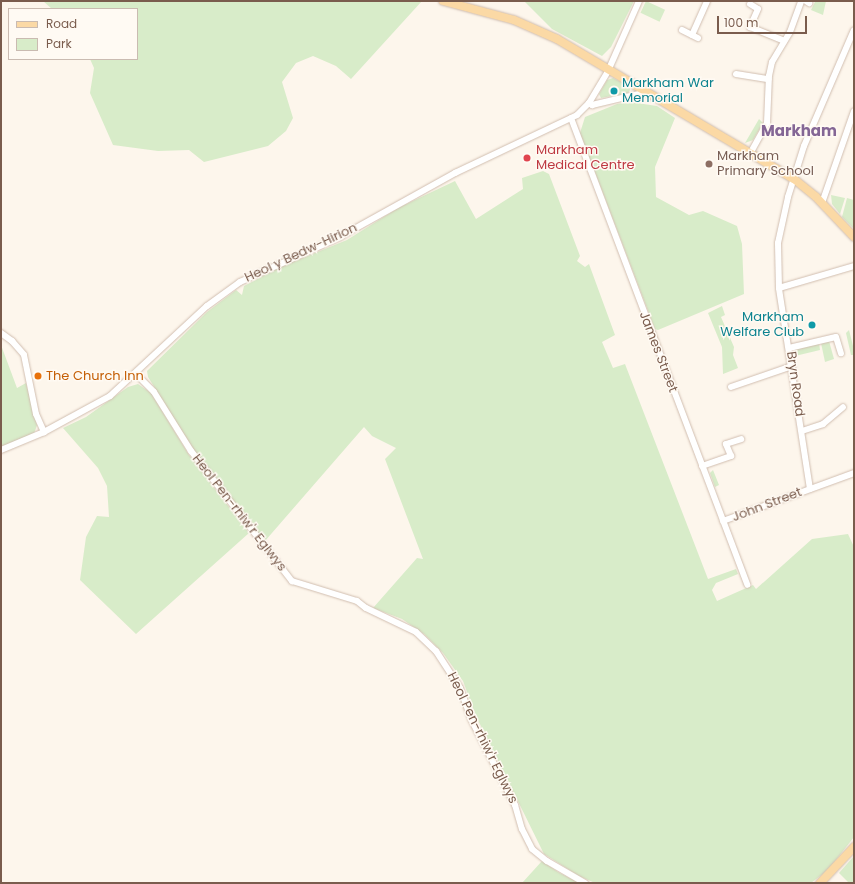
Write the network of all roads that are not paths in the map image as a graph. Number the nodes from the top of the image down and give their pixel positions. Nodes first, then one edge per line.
1 (443, 1) edge
2 (639, 1) edge
3 (708, 1) edge
4 (801, 1) edge
5 (750, 4) dead end
6 (682, 30) dead end
7 (854, 30) edge
8 (692, 35) junction
9 (698, 38) dead end
10 (784, 41) junction
11 (608, 72) junction
12 (736, 74) dead end
13 (769, 79) junction
14 (647, 92) junction
15 (589, 104) junction
16 (854, 111) edge
17 (570, 118) junction
18 (751, 152) junction
19 (794, 178) junction
20 (822, 203) junction
21 (854, 237) edge
22 (854, 266) edge
23 (779, 288) junction
24 (1, 333) edge
25 (789, 348) junction
26 (841, 353) dead end
27 (792, 366) junction
28 (136, 374) junction
29 (731, 387) dead end
30 (843, 407) dead end
31 (802, 431) junction
32 (44, 432) junction
33 (741, 439) dead end
34 (1, 450) edge
35 (702, 466) junction
36 (854, 473) edge
37 (810, 489) junction
38 (723, 521) junction
39 (747, 585) dead end
40 (854, 847) edge
41 (585, 883) edge
42 (820, 883) edge

1 - 11 main road
2 - 11 street, Heol y Bedw-Hirion
3 - 8 street
4 - 10 street
5 - 10 street
6 - 8 street
7 - 19 street, Bryn Road
8 - 9 street
10 - 13 street
11 - 14 main road
11 - 15 street, Heol y Bedw-Hirion
12 - 13 street
13 - 18 street
14 - 15 street
14 - 18 main road
15 - 17 street, Heol y Bedw-Hirion
16 - 20 street
17 - 28 street, Heol y Bedw-Hirion
17 - 35 street, James Street
18 - 19 main road
19 - 20 main road
19 - 23 street, Bryn Road
20 - 21 main road
22 - 23 street
23 - 25 street, Bryn Road
24 - 32 street
25 - 26 street
25 - 27 street, Bryn Road
27 - 29 street
27 - 31 street, Bryn Road
28 - 32 street, Heol y Bedw-Hirion
28 - 41 street, Heol Pen-rhiw'r Eglwys
30 - 31 street
31 - 37 street, Bryn Road
32 - 34 street, Heol y Bedw-Hirion
33 - 35 street
35 - 38 street, James Street
36 - 37 street, John Street
37 - 38 street, John Street
38 - 39 street, James Street
40 - 42 main road

